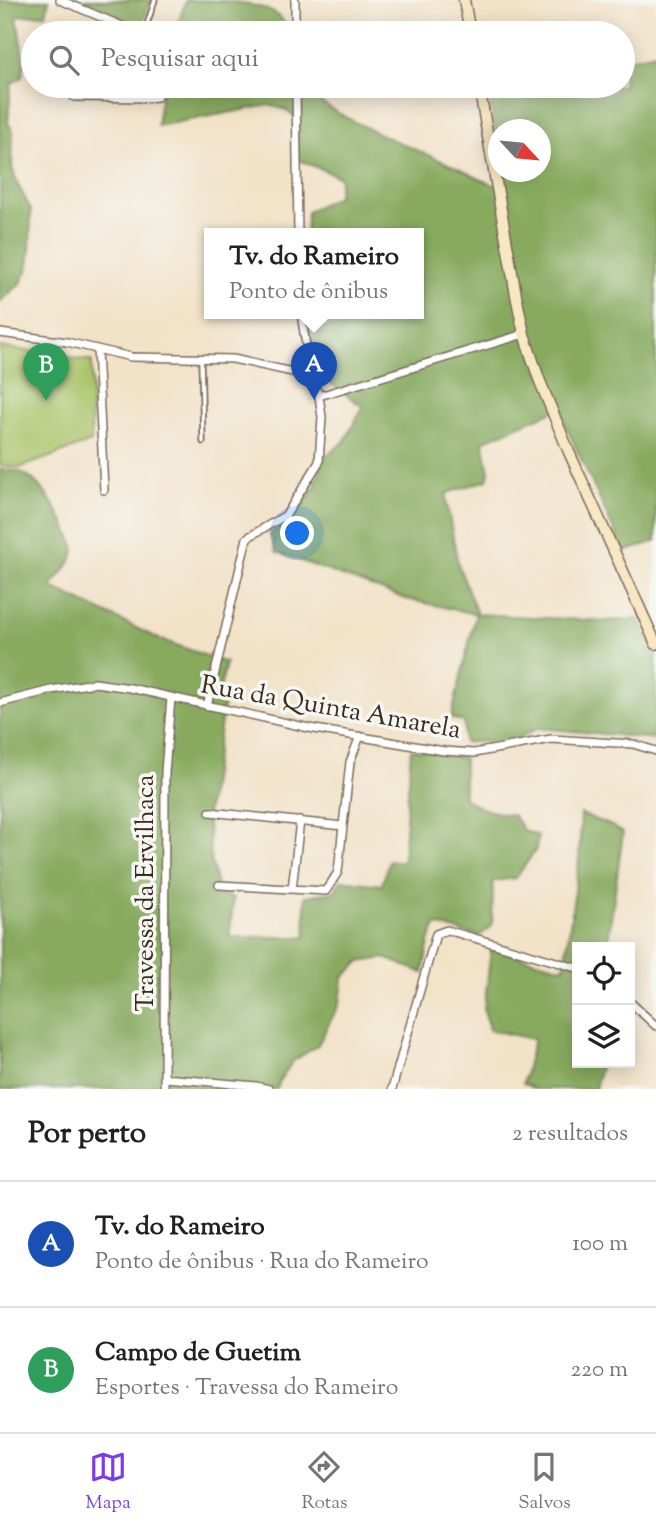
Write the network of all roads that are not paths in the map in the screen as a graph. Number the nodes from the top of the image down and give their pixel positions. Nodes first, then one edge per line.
1 (60, 0) edge
2 (155, 0) edge
3 (295, 0) edge
4 (464, 0) edge
5 (112, 21) edge
6 (146, 21) edge
7 (295, 21) edge
8 (468, 21) edge
9 (296, 98) edge
10 (481, 98) edge
11 (298, 228) edge
12 (302, 319) edge
13 (0, 332) edge
14 (524, 334) junction
15 (97, 349) junction
16 (201, 358) junction
17 (311, 376) junction
18 (319, 396) junction
19 (203, 442) dead end
20 (103, 490) dead end
21 (656, 644) edge
22 (171, 698) junction
23 (0, 703) edge
24 (207, 706) junction
25 (360, 736) junction
26 (656, 751) edge
27 (211, 811) dead end
28 (300, 821) junction
29 (343, 826) junction
30 (219, 885) dead end
31 (292, 889) junction
32 (572, 967) edge
33 (633, 1005) edge
34 (656, 1026) edge
35 (165, 1078) junction
36 (164, 1089) edge
37 (269, 1089) edge
38 (391, 1089) edge

1 - 5 street
2 - 6 lane
3 - 7 street
4 - 8 main road
9 - 11 street
10 - 14 main road
12 - 17 street
13 - 15 street
14 - 18 street
14 - 21 main road
15 - 16 street
15 - 20 street
16 - 17 street
16 - 19 lane
17 - 18 street
18 - 24 street
22 - 23 street, Rua da Quinta Amarela
22 - 24 street, Rua da Quinta Amarela
22 - 35 street, Travessa da Ervilhaca
24 - 25 street, Rua da Quinta Amarela
25 - 26 street, Rua da Quinta Amarela
25 - 29 street
27 - 28 street
28 - 29 street
28 - 31 street
29 - 31 street
30 - 31 street
32 - 38 street
33 - 34 street
35 - 36 street, Travessa da Ervilhaca
35 - 37 street

